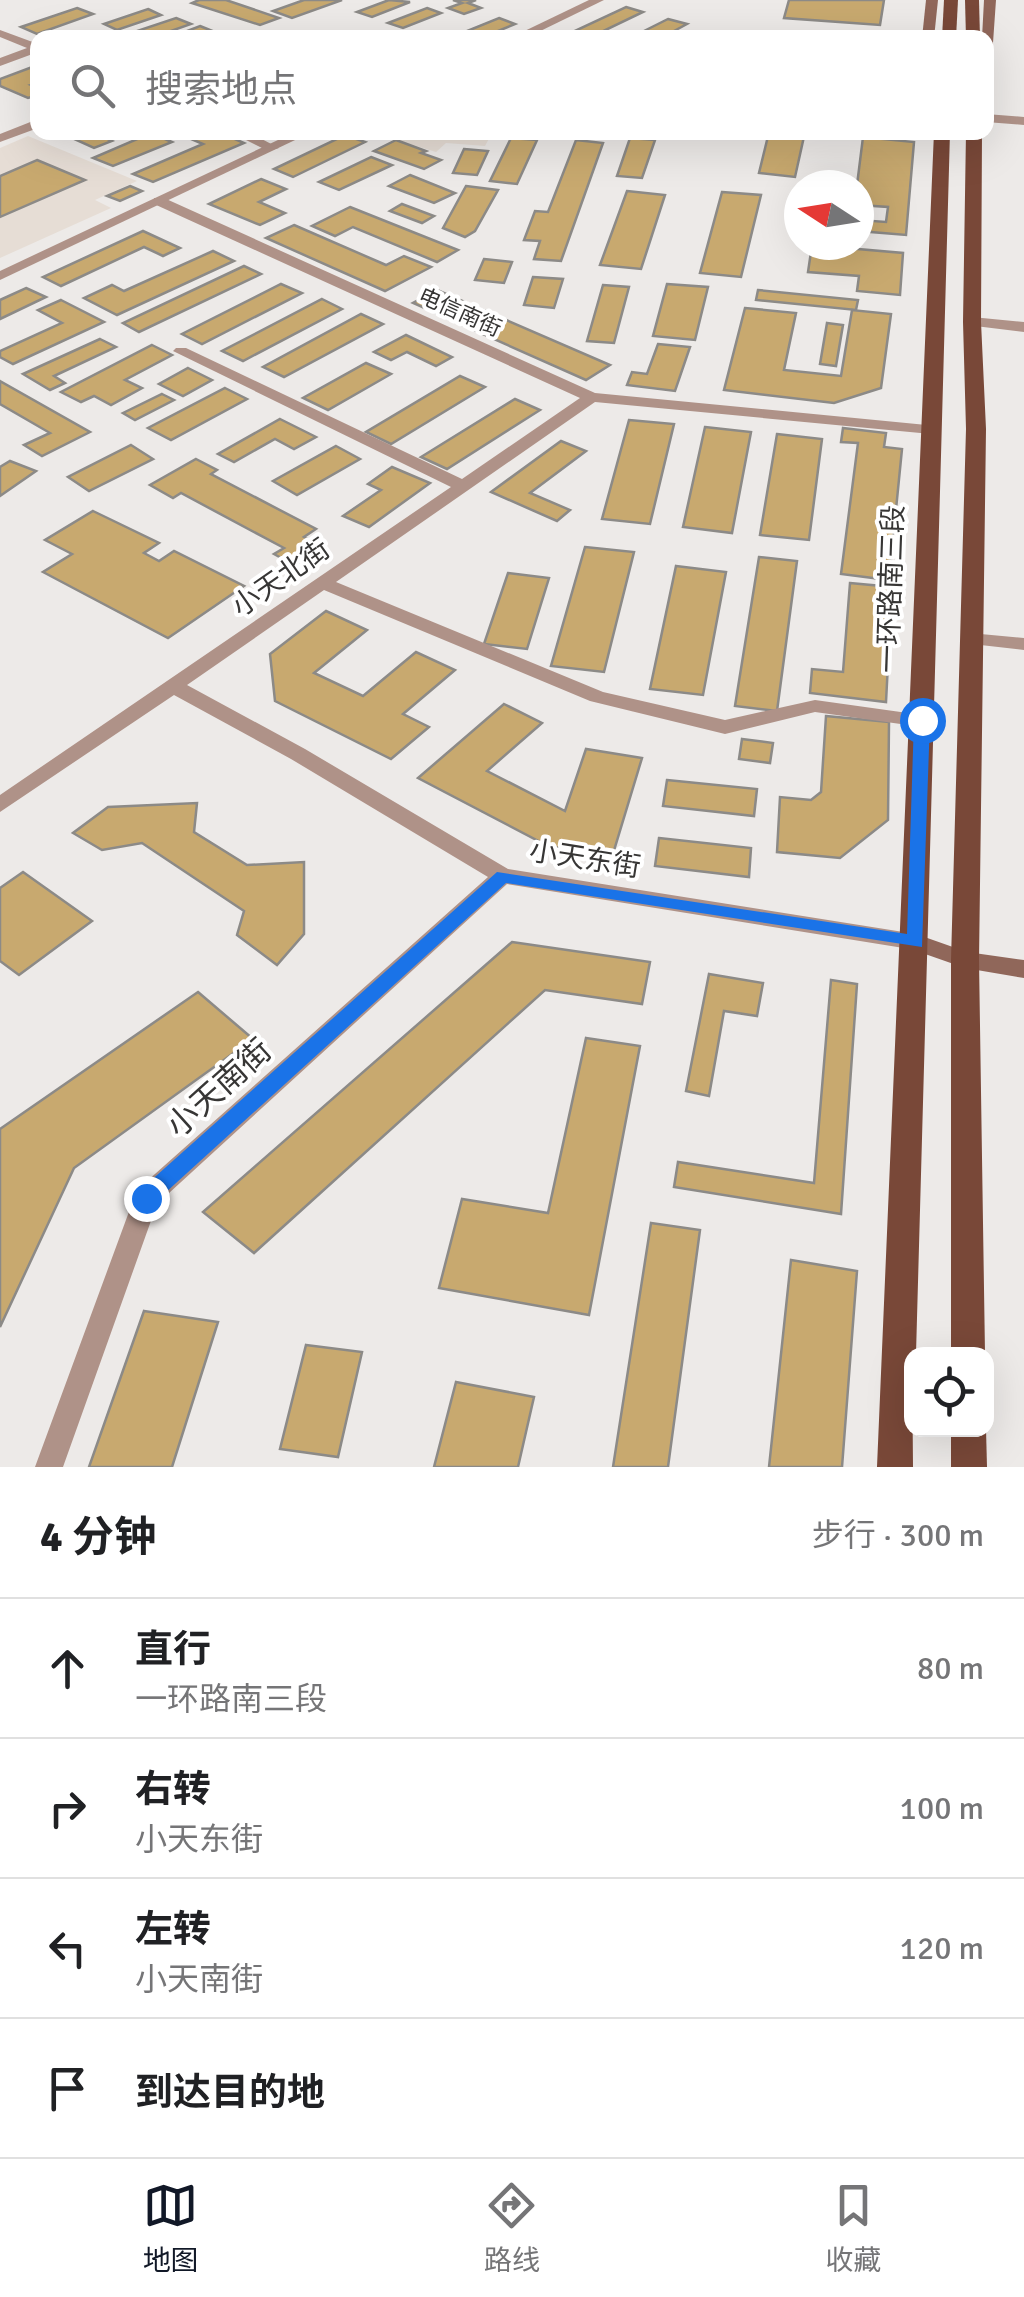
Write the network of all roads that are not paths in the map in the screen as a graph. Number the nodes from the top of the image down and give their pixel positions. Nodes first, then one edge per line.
1 (598, 0) edge
2 (932, 0) edge
3 (951, 0) edge
4 (972, 0) edge
5 (990, 0) edge
6 (532, 30) edge
7 (929, 30) edge
8 (949, 30) edge
9 (973, 30) edge
10 (988, 30) edge
11 (0, 36) edge
12 (30, 48) edge
13 (30, 52) edge
14 (0, 62) edge
15 (994, 119) edge
16 (1024, 121) edge
17 (30, 126) edge
18 (0, 138) edge
19 (259, 140) edge
20 (264, 140) edge
21 (289, 140) edge
22 (942, 140) edge
23 (974, 140) edge
24 (276, 146) junction
25 (159, 201) junction
26 (0, 276) edge
27 (972, 322) junction
28 (1024, 327) edge
29 (182, 352) dead end
30 (592, 397) junction
31 (932, 430) junction
32 (463, 486) junction
33 (322, 583) junction
34 (970, 640) junction
35 (1024, 644) edge
36 (173, 686) junction
37 (968, 706) junction
38 (922, 711) junction
39 (0, 804) edge
40 (503, 876) junction
41 (916, 942) junction
42 (965, 960) junction
43 (1024, 969) edge
44 (968, 1347) edge
45 (969, 1437) edge
46 (49, 1467) edge
47 (895, 1467) edge
48 (969, 1467) edge

1 - 6 street
2 - 7 main road
3 - 8 main road
4 - 9 main road
5 - 10 main road
11 - 12 street
13 - 14 street
15 - 16 street
17 - 18 street
19 - 24 street
20 - 24 street
21 - 24 street
22 - 31 main road, 一环路南三段
23 - 27 main road
24 - 25 street
25 - 26 street
25 - 30 street, 电信南街
27 - 28 street
27 - 34 main road
29 - 32 street
30 - 31 street, 电信南街
30 - 32 street, 小天北街
31 - 38 main road, 一环路南三段
32 - 33 street, 小天北街
33 - 36 street, 小天北街
33 - 38 street
34 - 35 street
34 - 37 main road
36 - 39 street, 小天北街
36 - 40 street, 小天东街
37 - 38 main road
37 - 42 main road
38 - 41 main road, 一环路南三段
40 - 41 street, 小天东街
40 - 46 street, 小天南街
41 - 42 main road
41 - 47 main road, 一环路南三段
42 - 43 main road
42 - 44 main road
45 - 48 main road

